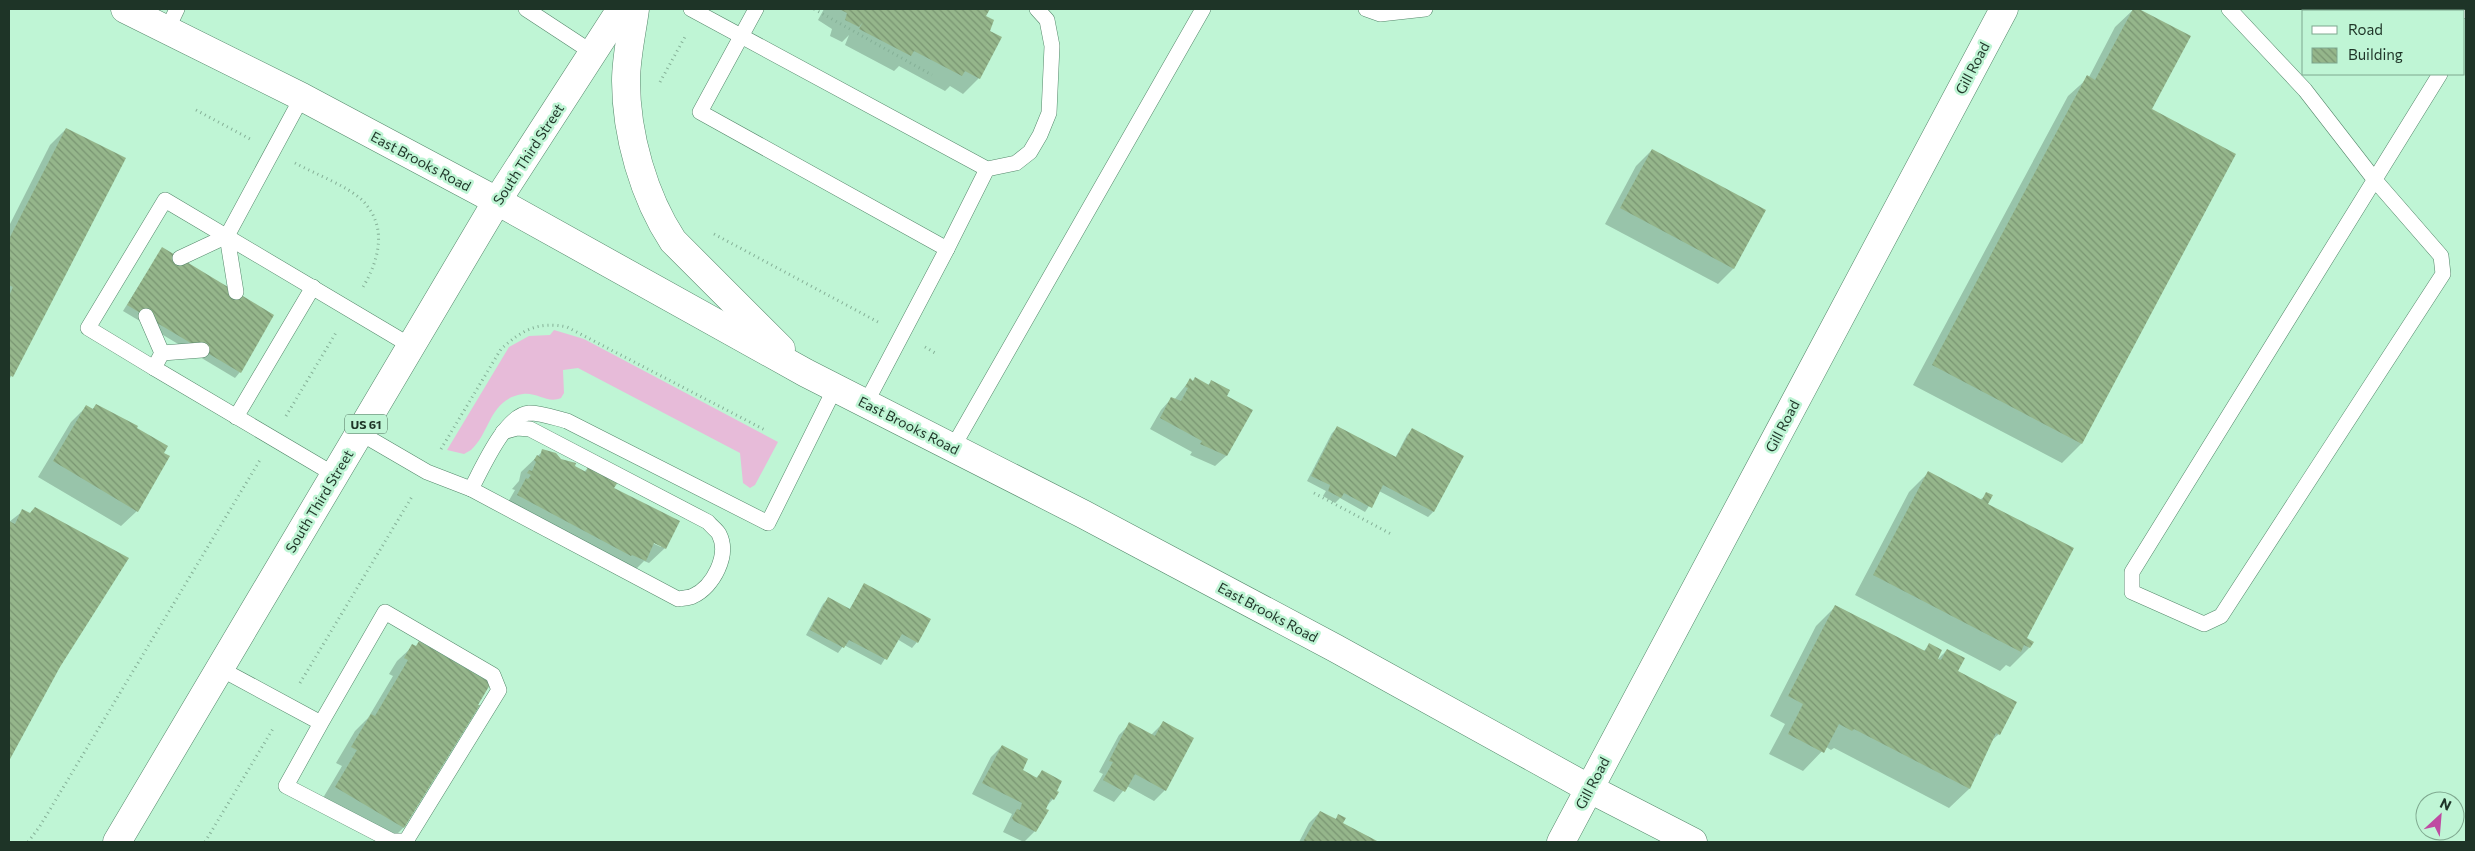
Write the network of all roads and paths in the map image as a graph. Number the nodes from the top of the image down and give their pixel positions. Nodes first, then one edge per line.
1 (125, 9) edge
2 (526, 9) edge
3 (621, 9) edge
4 (635, 9) edge
5 (756, 9) edge
6 (814, 9) edge
7 (1037, 9) edge
8 (1203, 9) edge
9 (1366, 9) edge
10 (1425, 9) edge
11 (2004, 9) edge
12 (2231, 9) edge
13 (695, 11) edge
14 (1382, 11) edge
15 (172, 19) edge
16 (740, 36) junction
17 (593, 53) junction
18 (932, 75) dead end
19 (2439, 75) edge
20 (658, 85) dead end
21 (302, 97) junction
22 (196, 110) dead end
23 (273, 152) junction
24 (987, 169) junction
25 (2374, 179) junction
26 (497, 201) junction
27 (706, 229) dead end
28 (227, 236) junction
29 (947, 249) junction
30 (180, 258) dead end
31 (313, 287) junction
32 (236, 292) dead end
33 (350, 309) junction
34 (146, 316) dead end
35 (902, 334) junction
36 (411, 346) junction
37 (202, 350) dead end
38 (935, 352) dead end
39 (162, 353) junction
40 (154, 368) junction
41 (806, 373) junction
42 (835, 388) junction
43 (866, 403) junction
44 (236, 417) junction
45 (765, 430) dead end
46 (504, 432) junction
47 (360, 433) junction
48 (272, 439) junction
49 (954, 447) junction
50 (427, 472) junction
51 (335, 475) junction
52 (471, 489) junction
53 (1314, 493) dead end
54 (1391, 534) dead end
55 (219, 668) junction
56 (286, 706) junction
57 (321, 723) junction
58 (1590, 789) junction
59 (28, 842) edge
60 (117, 842) edge
61 (205, 842) edge
62 (1561, 842) edge
63 (1693, 842) edge

1 - 15 main road, East Brooks Road
2 - 17 lane
3 - 17 main road, South Third Street / US 61
4 - 41 main road
5 - 16 lane
6 - 18 path
7 - 24 lane
8 - 49 lane
9 - 14 lane
10 - 14 lane
11 - 58 main road, Gill Road
12 - 25 lane
13 - 16 lane
13 - 20 path
15 - 21 main road, East Brooks Road
16 - 24 lane
16 - 29 lane
17 - 26 main road, South Third Street / US 61
19 - 25 lane
21 - 23 lane
21 - 26 main road, East Brooks Road
22 - 23 path
23 - 28 lane
23 - 33 path
24 - 29 lane
25 - 25 lane
26 - 36 main road, South Third Street / US 61
26 - 41 main road, East Brooks Road
27 - 35 path
28 - 30 lane
28 - 31 lane
28 - 32 lane
28 - 40 lane
29 - 35 lane
31 - 33 lane
31 - 44 lane
33 - 36 lane
33 - 48 path
34 - 39 lane
35 - 38 path
35 - 43 lane
36 - 47 main road, South Third Street / US 61
37 - 39 lane
39 - 40 lane
40 - 44 lane
41 - 42 main road, East Brooks Road
42 - 43 main road, East Brooks Road
42 - 46 lane
43 - 49 main road, East Brooks Road
44 - 48 lane
45 - 50 path
46 - 52 lane
46 - 52 lane
47 - 50 lane
47 - 51 main road, South Third Street / US 61
48 - 51 lane
48 - 59 path
49 - 58 main road, East Brooks Road
50 - 52 lane
50 - 56 path
51 - 55 main road, South Third Street / US 61
53 - 54 path
55 - 56 lane
55 - 60 main road, South Third Street / US 61
56 - 57 lane
56 - 61 path
57 - 57 lane
58 - 62 main road, Gill Road
58 - 63 main road, East Brooks Road

